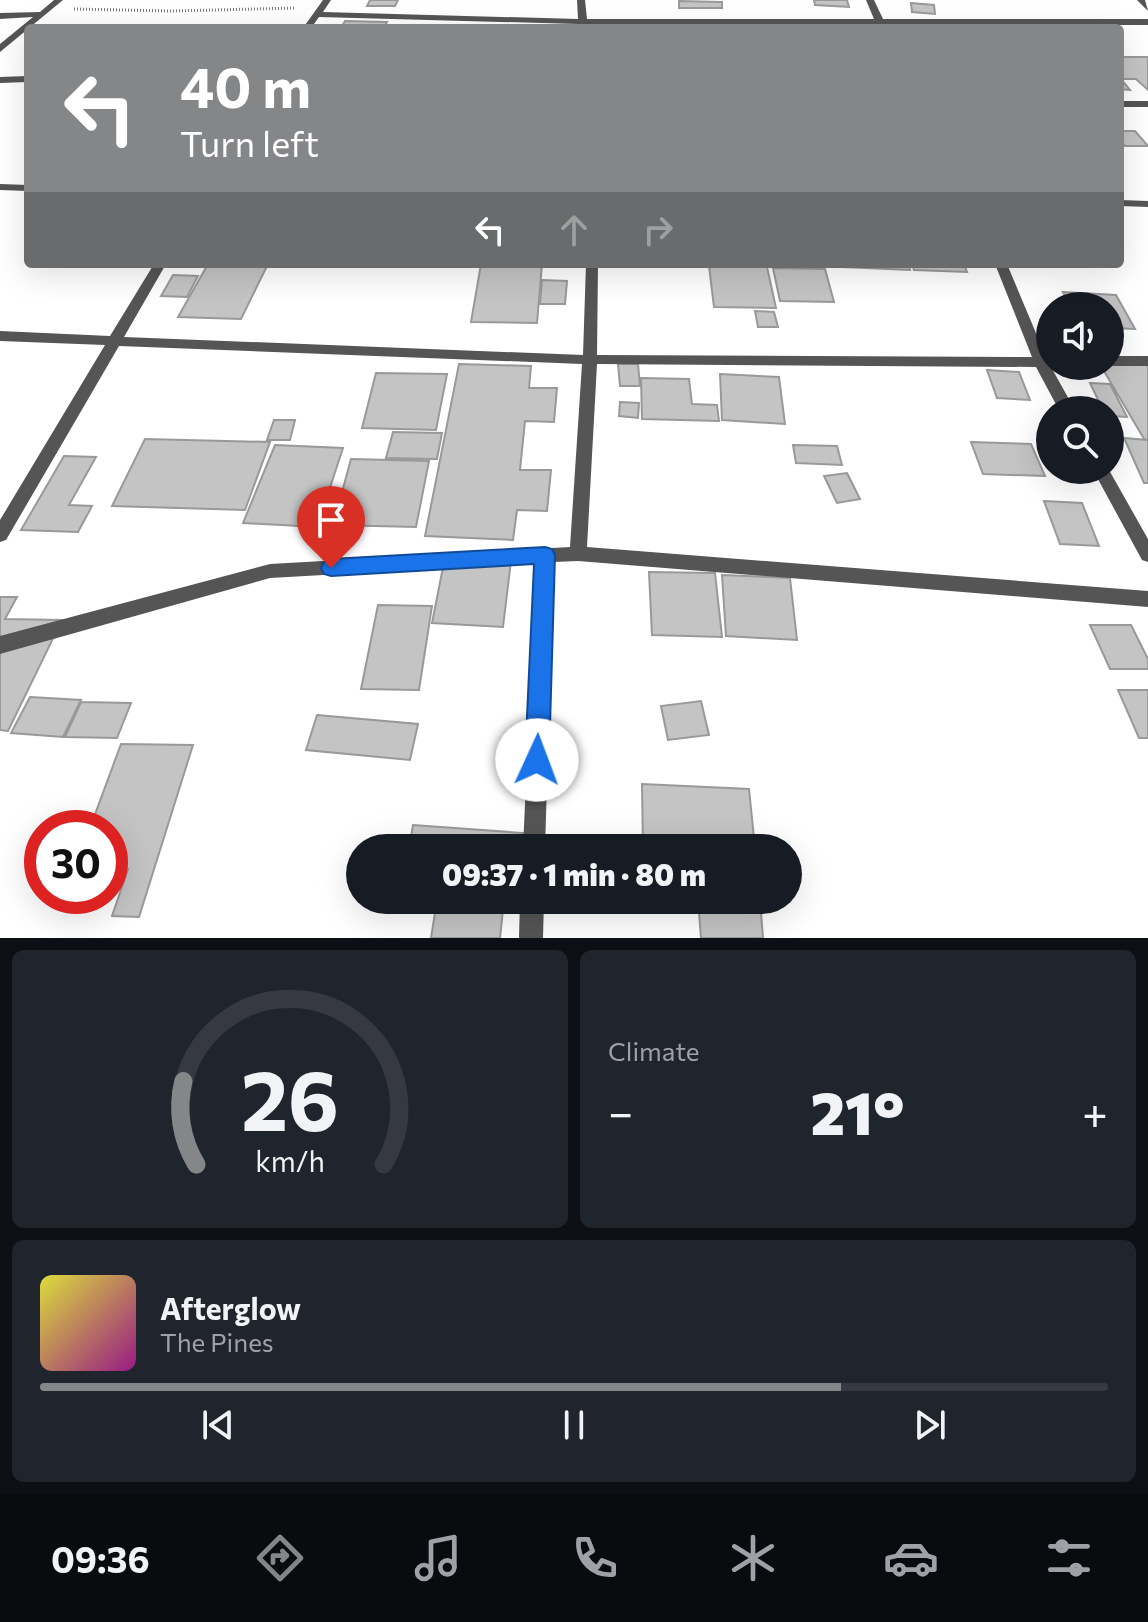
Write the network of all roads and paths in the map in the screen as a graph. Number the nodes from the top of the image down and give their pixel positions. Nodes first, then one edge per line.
1 (59, 0) edge
2 (327, 0) edge
3 (581, 0) edge
4 (870, 0) edge
5 (1141, 0) edge
6 (1148, 8) edge
7 (46, 11) junction
8 (319, 11) junction
9 (0, 16) edge
10 (1148, 22) edge
11 (30, 24) edge
12 (310, 24) edge
13 (564, 24) edge
14 (583, 24) edge
15 (880, 24) edge
16 (1014, 24) edge
17 (24, 29) edge
18 (0, 49) edge
19 (24, 79) edge
20 (0, 80) edge
21 (1124, 104) edge
22 (1148, 104) edge
23 (0, 187) edge
24 (24, 188) edge
25 (1124, 203) edge
26 (1148, 204) edge
27 (158, 268) edge
28 (592, 268) edge
29 (1003, 268) edge
30 (0, 336) edge
31 (115, 342) junction
32 (1036, 342) edge
33 (590, 358) junction
34 (1124, 361) edge
35 (1148, 361) edge
36 (1036, 362) edge
37 (1109, 484) edge
38 (0, 535) edge
39 (578, 554) junction
40 (545, 555) junction
41 (1148, 555) edge
42 (1148, 599) edge
43 (0, 645) edge
44 (535, 834) edge
45 (532, 914) edge
46 (531, 938) edge

1 - 7 street
2 - 8 street
3 - 14 street
4 - 15 street
5 - 6 street
7 - 8 path
7 - 9 street
7 - 11 street
8 - 12 street
8 - 13 street
10 - 16 street
17 - 18 street
19 - 20 street
21 - 22 street
23 - 24 street
25 - 26 street
27 - 31 street
28 - 33 street
29 - 32 street
30 - 31 street
31 - 33 street
31 - 38 street
33 - 36 street
33 - 39 street
34 - 35 street
37 - 41 street
39 - 40 street
39 - 42 street
40 - 43 street
40 - 44 street
45 - 46 street

